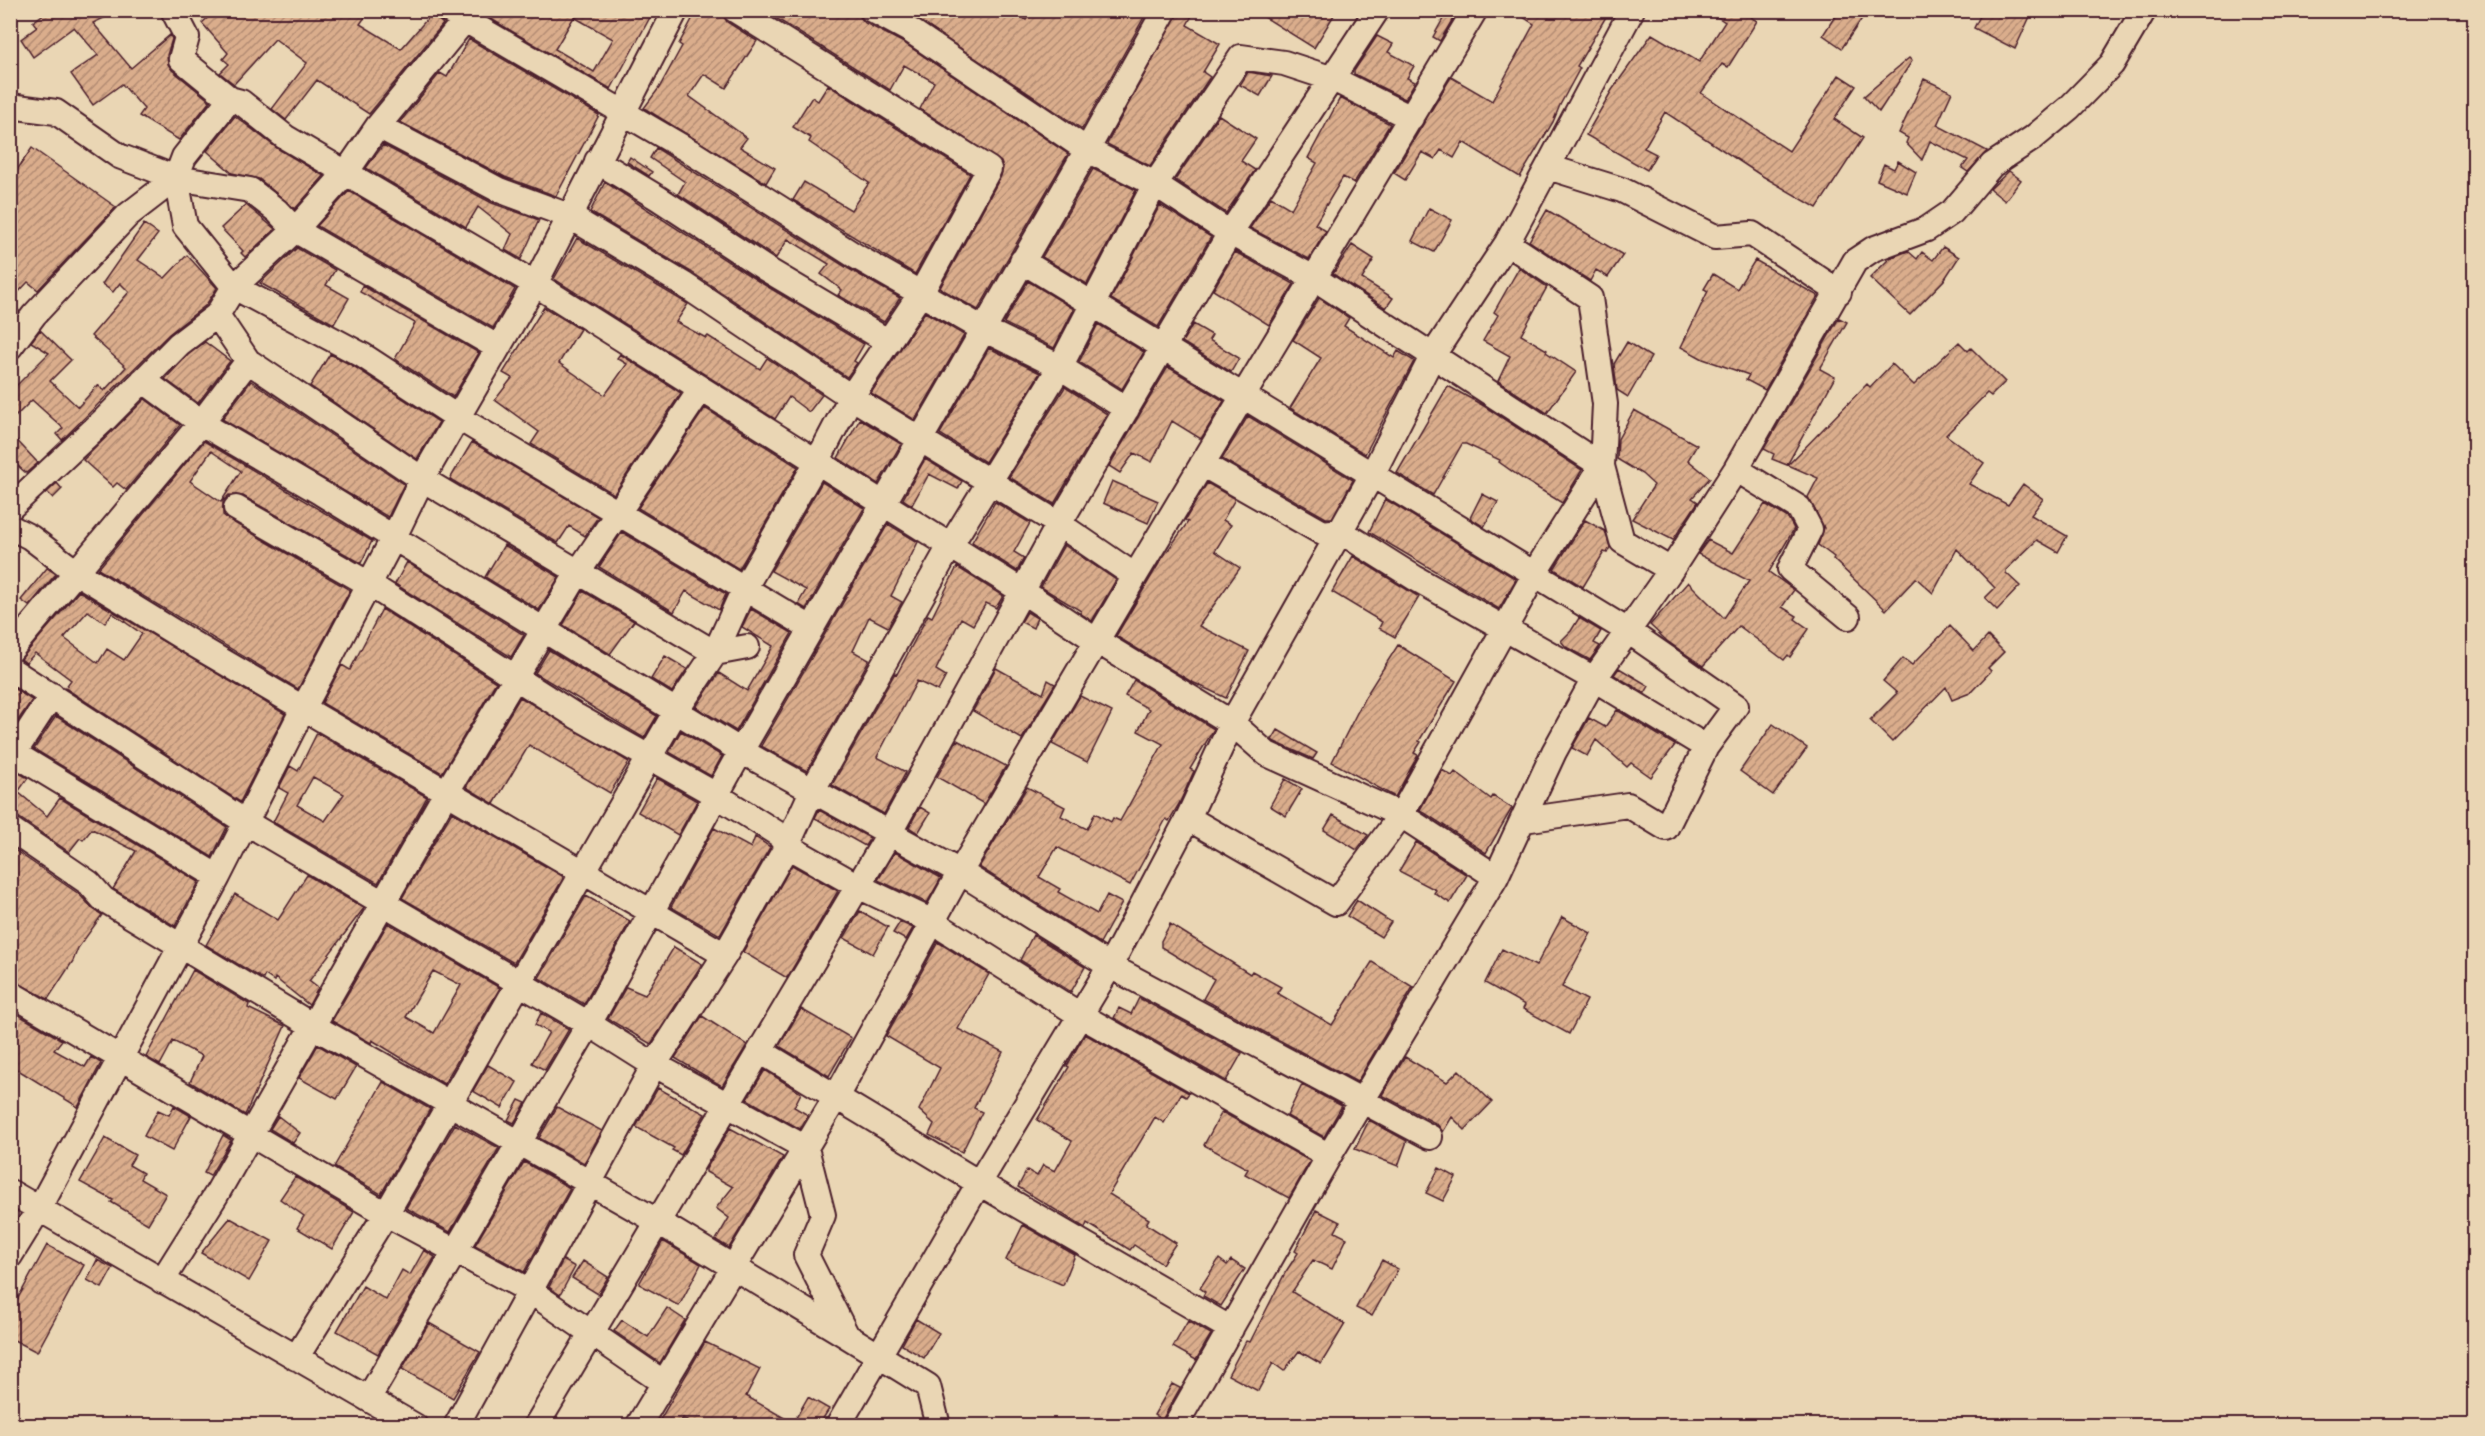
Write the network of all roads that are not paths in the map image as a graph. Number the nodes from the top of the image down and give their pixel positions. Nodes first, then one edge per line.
1 (173, 10) edge
2 (676, 10) edge
3 (735, 10) edge
4 (872, 10) edge
5 (1165, 10) edge
6 (1377, 10) edge
7 (1476, 10) edge
8 (2144, 10) edge
9 (1631, 11) edge
10 (462, 14) edge
11 (1334, 79) junction
12 (230, 99) junction
13 (10, 106) edge
14 (622, 113) junction
15 (1412, 118) junction
16 (378, 126) junction
17 (1087, 150) junction
18 (597, 161) junction
19 (1548, 167) junction
20 (345, 174) junction
21 (176, 178) junction
22 (1155, 184) junction
23 (569, 216) junction
24 (296, 230) junction
25 (1230, 233) junction
26 (1507, 243) junction
27 (1022, 261) junction
28 (1314, 278) junction
29 (535, 284) junction
30 (234, 287) junction
31 (1839, 292) junction
32 (921, 293) junction
33 (1092, 303) junction
34 (217, 315) junction
35 (983, 329) junction
36 (889, 342) junction
37 (10, 347) edge
38 (497, 347) junction
39 (1165, 347) junction
40 (1433, 355) junction
41 (248, 361) junction
42 (1060, 368) junction
43 (142, 380) junction
44 (701, 389) junction
45 (1244, 395) junction
46 (851, 397) junction
47 (1127, 409) junction
48 (457, 417) junction
49 (201, 423) junction
50 (920, 437) junction
51 (817, 462) junction
52 (1202, 464) junction
53 (1602, 466) junction
54 (1737, 469) junction
55 (1372, 475) junction
56 (422, 478) junction
57 (989, 482) junction
58 (882, 503) junction
59 (10, 508) edge
60 (236, 508) dead end
61 (616, 512) junction
62 (1059, 524) junction
63 (10, 527) edge
64 (1340, 531) junction
65 (394, 537) junction
66 (950, 546) junction
67 (1671, 570) junction
68 (579, 571) junction
69 (76, 572) junction
70 (1535, 574) junction
71 (1135, 576) junction
72 (369, 584) junction
73 (744, 589) junction
74 (1022, 591) junction
75 (1848, 617) dead end
76 (811, 628) junction
77 (1504, 629) junction
78 (544, 631) junction
79 (1628, 631) junction
80 (1097, 641) junction
81 (747, 647) dead end
82 (10, 651) edge
83 (715, 653) junction
84 (10, 669) edge
85 (516, 678) junction
86 (1594, 679) junction
87 (52, 695) junction
88 (303, 709) junction
89 (676, 711) junction
90 (1232, 723) junction
91 (1706, 747) junction
92 (741, 751) junction
93 (12, 753) edge
94 (650, 758) junction
95 (813, 791) junction
96 (446, 794) junction
97 (716, 795) junction
98 (1401, 815) junction
99 (1188, 818) junction
100 (1524, 820) junction
101 (247, 823) junction
102 (10, 829) edge
103 (889, 834) junction
104 (787, 846) junction
105 (584, 872) junction
106 (960, 872) junction
107 (219, 878) junction
108 (1496, 878) junction
109 (858, 886) junction
110 (384, 904) junction
111 (651, 913) junction
112 (933, 922) junction
113 (182, 945) junction
114 (725, 955) junction
115 (1110, 966) junction
116 (518, 982) junction
117 (10, 993) edge
118 (1080, 1015) junction
119 (589, 1024) junction
120 (313, 1026) junction
121 (760, 1051) junction
122 (120, 1059) junction
123 (654, 1065) junction
124 (836, 1097) junction
125 (1361, 1101) junction
126 (449, 1104) junction
127 (728, 1105) junction
128 (251, 1136) junction
129 (1430, 1137) dead end
130 (520, 1142) junction
131 (806, 1148) junction
132 (1329, 1156) junction
133 (590, 1183) junction
134 (979, 1183) junction
135 (10, 1192) edge
136 (39, 1209) junction
137 (386, 1214) junction
138 (657, 1221) junction
139 (456, 1250) junction
140 (10, 1256) edge
141 (734, 1266) junction
142 (162, 1281) junction
143 (530, 1291) junction
144 (1231, 1329) junction
145 (591, 1333) junction
146 (847, 1336) junction
147 (879, 1356) junction
148 (296, 1358) junction
149 (664, 1383) junction
150 (368, 1400) junction
151 (414, 1425) edge
152 (456, 1425) edge
153 (536, 1425) edge
154 (638, 1425) edge
155 (838, 1425) edge
156 (938, 1425) edge
157 (1175, 1425) edge

1 - 12 street
2 - 14 street
3 - 32 street
4 - 17 street
5 - 17 street
6 - 11 street
7 - 15 street
8 - 31 street
9 - 19 street
10 - 14 street
10 - 16 street
11 - 15 street
11 - 22 street
11 - 25 street
12 - 20 street
12 - 21 street
13 - 21 street
14 - 18 street
14 - 32 street
15 - 28 street
16 - 20 street
16 - 23 street
17 - 22 street
17 - 27 street
18 - 23 street
18 - 36 street
19 - 26 street
19 - 31 street
20 - 24 street
20 - 29 street
21 - 24 street
21 - 30 street
21 - 37 street
22 - 25 street
22 - 33 street
23 - 29 street
23 - 46 street
24 - 30 street
24 - 38 street
25 - 28 street
25 - 39 street
26 - 40 street
26 - 53 street
27 - 33 street
27 - 35 street
28 - 40 street
28 - 45 street
29 - 38 street
29 - 44 street
30 - 34 street
30 - 48 street
31 - 54 street
32 - 35 street
32 - 36 street
33 - 39 street
33 - 42 street
34 - 41 street
34 - 43 street
35 - 42 street
35 - 50 street
36 - 46 street
38 - 48 street
39 - 45 street
39 - 47 street
40 - 53 street
40 - 55 street
41 - 49 street
41 - 56 street
42 - 47 street
42 - 57 street
43 - 49 street
43 - 59 street
44 - 51 street
44 - 61 street
45 - 52 street
45 - 55 street
46 - 50 street
46 - 51 street
47 - 62 street
48 - 56 street
48 - 61 street
49 - 65 street
49 - 69 street
50 - 57 street
50 - 58 street
51 - 58 street
51 - 73 street
52 - 64 street
52 - 71 street
53 - 67 street
53 - 70 street
54 - 67 street
54 - 75 street
55 - 64 street
55 - 70 street
56 - 65 street
56 - 68 street
57 - 62 street
57 - 66 street
58 - 66 street
58 - 76 street
60 - 72 street
61 - 68 street
61 - 73 street
62 - 71 street
62 - 74 street
63 - 69 street
64 - 77 street
64 - 90 street
65 - 72 street
65 - 78 street
66 - 74 street
66 - 95 street
67 - 79 street
68 - 78 street
68 - 83 street
69 - 82 street
69 - 88 street
70 - 77 street
70 - 79 street
71 - 80 street
72 - 85 street
72 - 88 street
73 - 76 street
73 - 83 street
74 - 80 street
74 - 103 street
76 - 92 street
77 - 86 street
77 - 98 street
78 - 85 street
78 - 89 street
79 - 86 street
79 - 91 street
80 - 90 street
80 - 106 street
81 - 83 street
83 - 89 street
84 - 87 street
85 - 94 street
85 - 96 street
86 - 91 street
86 - 100 street
87 - 93 street
87 - 101 street
88 - 96 street
88 - 101 street
89 - 92 street
89 - 94 street
90 - 98 street
90 - 99 street
91 - 100 street
92 - 95 street
92 - 97 street
93 - 107 street
94 - 97 street
94 - 105 street
95 - 103 street
95 - 104 street
96 - 105 street
96 - 110 street
97 - 104 street
97 - 111 street
98 - 99 street
98 - 108 street
99 - 115 street
100 - 108 street
101 - 107 street
101 - 110 street
102 - 113 street
103 - 106 street
103 - 109 street
104 - 109 street
104 - 114 street
105 - 111 street
105 - 116 street
106 - 112 street
106 - 115 street
107 - 113 street
108 - 125 street
109 - 112 street
109 - 121 street
110 - 116 street
110 - 120 street
111 - 114 street
111 - 119 street
112 - 118 street
112 - 124 street
113 - 120 street
113 - 122 street
114 - 123 street
115 - 118 street
115 - 125 street
116 - 119 street
116 - 126 street
117 - 122 street
118 - 132 street
118 - 134 street
119 - 123 street
119 - 130 street
120 - 126 street
120 - 128 street
121 - 124 street
121 - 127 street
122 - 128 street
122 - 136 street
123 - 127 street
123 - 133 street
124 - 131 street
124 - 134 street
125 - 129 street
125 - 132 street
126 - 130 street
126 - 137 street
127 - 131 street
127 - 138 street
128 - 137 street
128 - 142 street
130 - 133 street
130 - 139 street
131 - 141 street
131 - 146 street
132 - 144 street
133 - 138 street
133 - 143 street
134 - 144 street
134 - 147 street
135 - 136 street
136 - 140 street
136 - 142 street
137 - 139 street
137 - 148 street
138 - 141 street
138 - 145 street
139 - 143 street
139 - 150 street
141 - 146 street
141 - 149 street
142 - 148 street
143 - 145 street
143 - 152 street
144 - 157 street
145 - 149 street
145 - 153 street
146 - 147 street
147 - 155 street
147 - 156 street
148 - 150 street
149 - 154 street
150 - 151 street

